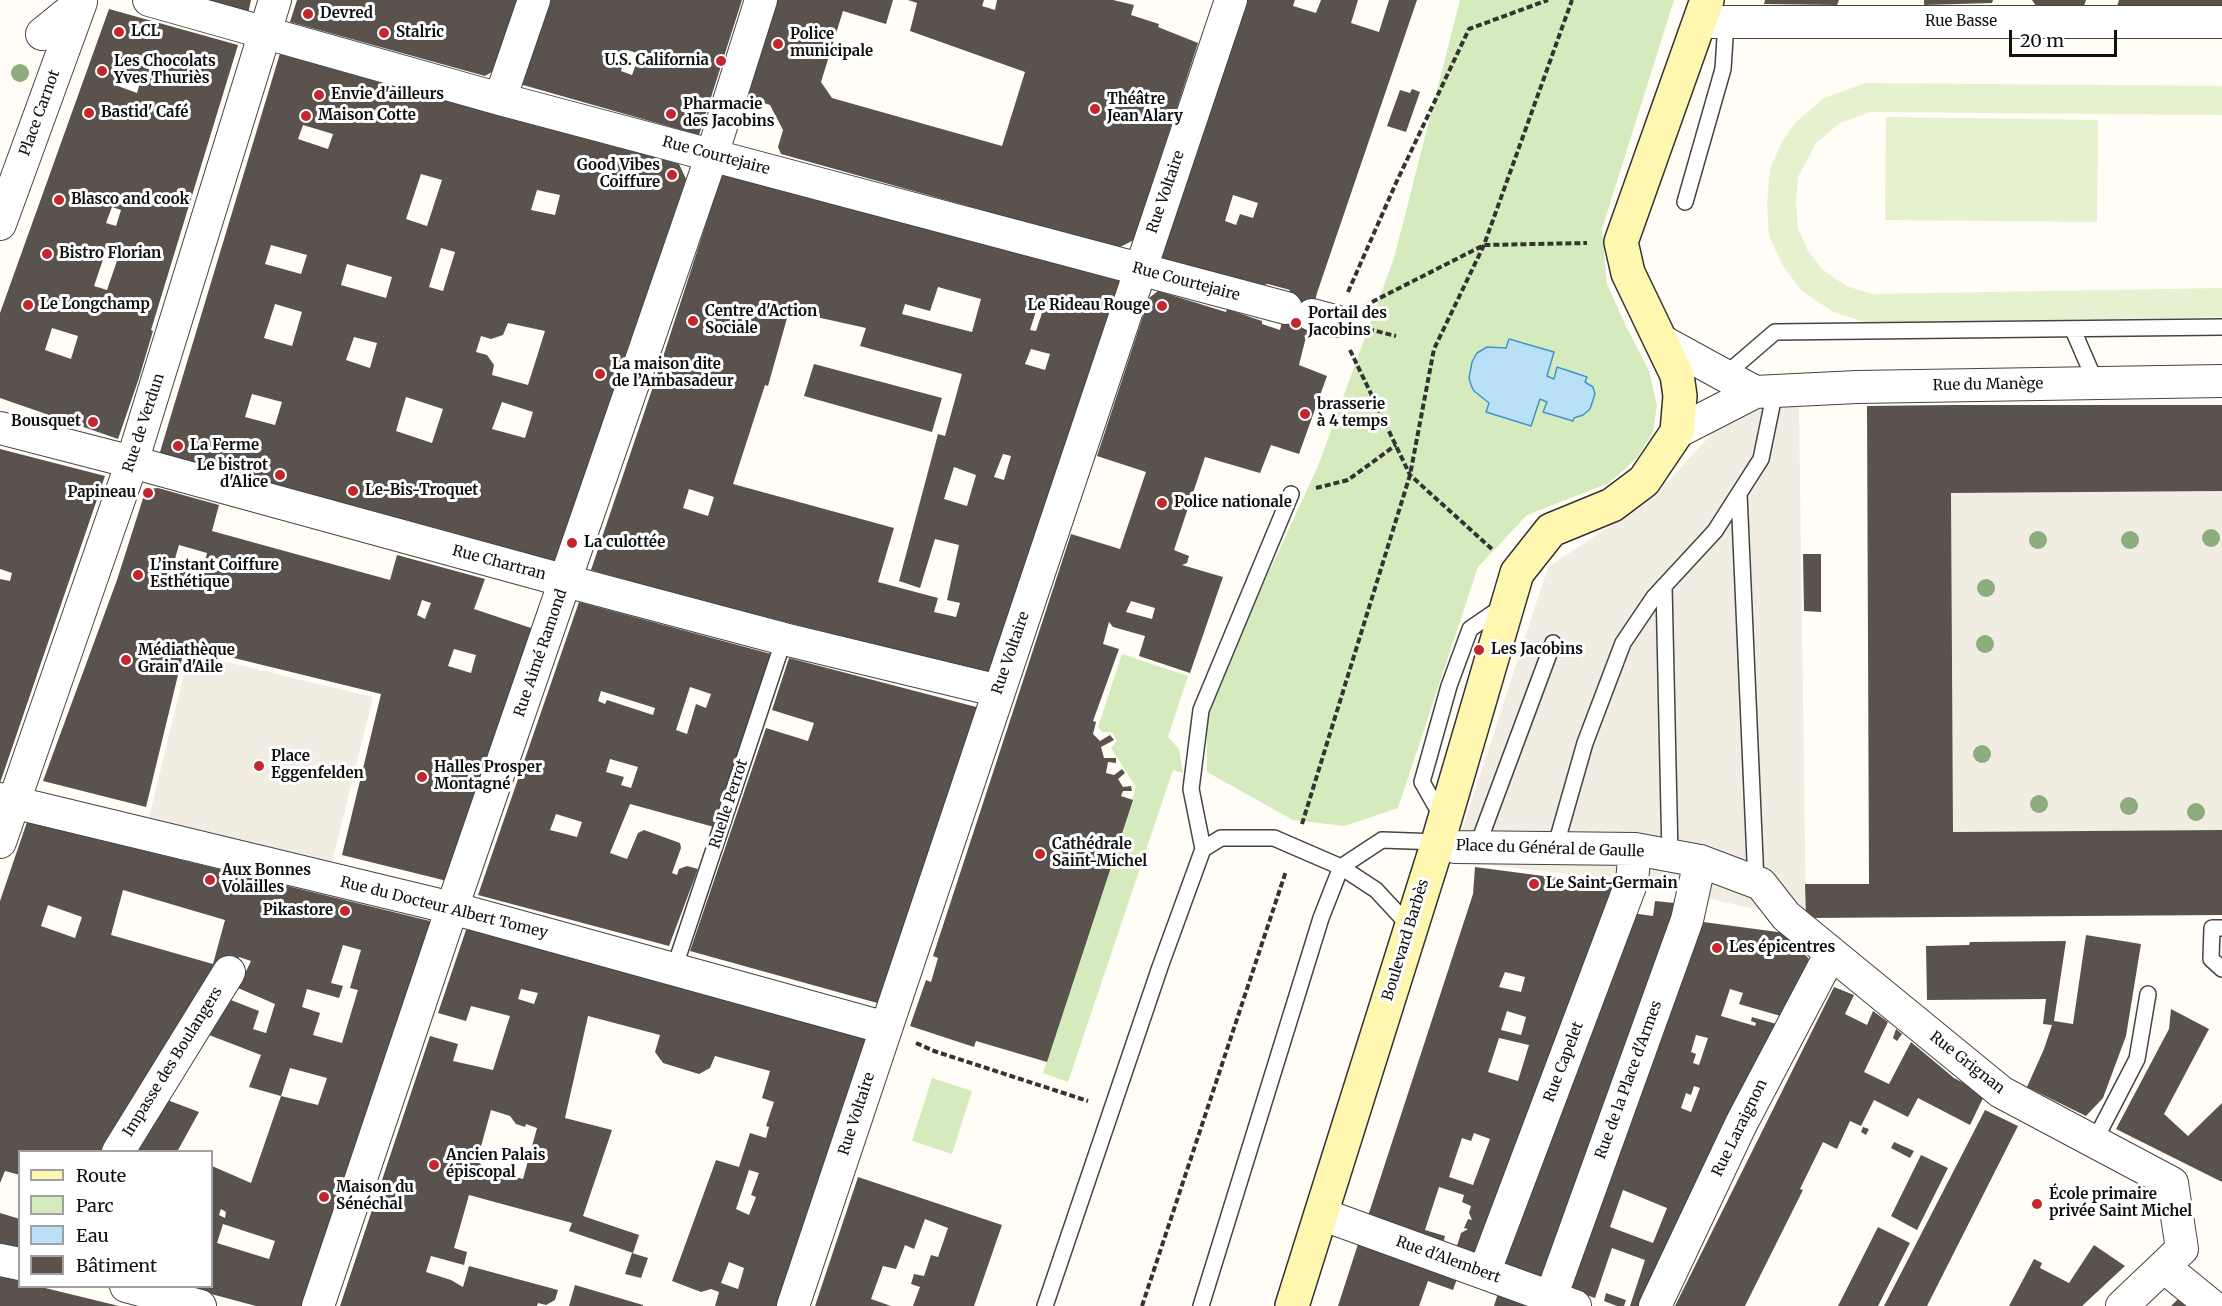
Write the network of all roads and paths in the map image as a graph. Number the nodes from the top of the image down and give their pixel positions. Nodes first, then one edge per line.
1 (152, 0) edge
2 (275, 0) edge
3 (534, 0) edge
4 (761, 0) edge
5 (1231, 0) edge
6 (1548, 0) edge
7 (1572, 0) edge
8 (80, 1) edge
9 (2000, 11) edge
10 (1711, 14) edge
11 (2222, 22) edge
12 (265, 33) junction
13 (42, 34) dead end
14 (500, 99) junction
15 (712, 155) junction
16 (1685, 202) dead end
17 (0, 224) edge
18 (1621, 242) junction
19 (1484, 245) junction
20 (1140, 270) junction
21 (1311, 314) junction
22 (2222, 327) edge
23 (2073, 330) junction
24 (1660, 340) junction
25 (1725, 375) junction
26 (2222, 381) edge
27 (2096, 383) junction
28 (1765, 392) junction
29 (0, 428) edge
30 (1677, 432) junction
31 (1396, 445) junction
32 (132, 462) junction
33 (1410, 475) junction
34 (1291, 494) joint
35 (1738, 494) junction
36 (566, 581) junction
37 (1664, 586) junction
38 (1513, 588) junction
39 (784, 639) junction
40 (1553, 643) dead end
41 (999, 691) junction
42 (7, 801) edge
43 (1441, 831) junction
44 (0, 842) edge
45 (1294, 847) junction
46 (1477, 847) junction
47 (1555, 848) junction
48 (1203, 849) junction
49 (1635, 849) junction
50 (1685, 859) junction
51 (1341, 867) junction
52 (1756, 883) junction
53 (452, 908) junction
54 (1786, 916) joint
55 (1412, 922) junction
56 (2222, 928) edge
57 (1831, 953) junction
58 (674, 969) junction
59 (2222, 969) edge
60 (228, 972) dead end
61 (2148, 994) dead end
62 (886, 1028) junction
63 (934, 1052) dead end
64 (1112, 1109) junction
65 (2095, 1140) junction
66 (119, 1150) edge
67 (1321, 1214) junction
68 (2173, 1258) junction
69 (0, 1260) edge
70 (18, 1264) edge
71 (1484, 1273) junction
72 (130, 1288) edge
73 (1563, 1302) edge
74 (201, 1306) edge
75 (318, 1306) edge
76 (793, 1306) edge
77 (1045, 1306) edge
78 (1142, 1306) edge
79 (1201, 1306) edge
80 (1292, 1306) edge
81 (1655, 1306) edge
82 (2122, 1306) edge
83 (2212, 1306) edge

1 - 12 street, Rue Courtejaire
2 - 12 street, Rue de Verdun
3 - 14 street
4 - 15 street, Rue Aimé Ramond
5 - 20 street, Rue Voltaire
6 - 21 path
7 - 19 path
8 - 13 street, Place Carnot
8 - 17 street, Place Carnot
9 - 10 street, Rue Basse
9 - 11 street, Rue Basse
10 - 16 lane
10 - 18 main road
12 - 14 street, Rue Courtejaire
12 - 32 street, Rue de Verdun
14 - 15 street, Rue Courtejaire
15 - 20 street, Rue Courtejaire
15 - 36 street, Rue Aimé Ramond
18 - 19 path
18 - 24 main road
19 - 21 path
19 - 33 path
20 - 21 street, Rue Courtejaire
20 - 41 street, Rue Voltaire
21 - 31 path
22 - 23 lane
23 - 25 lane
23 - 27 lane
24 - 25 street
24 - 30 main road
25 - 28 street
26 - 27 street, Rue du Manège
27 - 28 street, Rue du Manège
28 - 30 street, Rue du Manège
28 - 35 lane
29 - 32 street, Rue Chartran
30 - 38 main road
31 - 33 path
31 - 34 path
32 - 36 street, Rue Chartran
32 - 42 street, Rue de Verdun
33 - 38 path
33 - 45 path
34 - 48 lane
35 - 37 lane
35 - 52 lane
36 - 39 street, Rue Chartran
36 - 53 street, Rue Aimé Ramond
37 - 47 lane
37 - 50 lane
38 - 43 main road, Boulevard Barbès
39 - 41 street, Rue Chartran
39 - 58 lane, Ruelle Perrot
40 - 46 lane
41 - 62 street, Rue Voltaire
42 - 44 street, Rue de Verdun
42 - 53 street, Rue du Docteur Albert Tomey
43 - 46 street, Place du Général de Gaulle
43 - 51 lane
43 - 55 main road, Boulevard Barbès
45 - 48 lane
45 - 51 lane
45 - 78 path
46 - 47 street, Place du Général de Gaulle
47 - 49 street, Place du Général de Gaulle
48 - 64 lane
49 - 50 street, Place du Général de Gaulle
49 - 71 street, Rue Capelet
50 - 52 street, Place du Général de Gaulle
50 - 73 street, Rue de la Place d'Armes
51 - 55 lane
51 - 79 lane
52 - 54 street, Place du Général de Gaulle
53 - 58 street, Rue du Docteur Albert Tomey
53 - 75 street, Rue Aimé Ramond
54 - 57 street, Rue Grignan
55 - 67 main road, Boulevard Barbès
56 - 59 lane
57 - 65 street, Rue Grignan
57 - 81 street, Rue Laraignon
58 - 62 street, Rue du Docteur Albert Tomey
60 - 66 street, Impasse des Boulangers
61 - 65 lane
62 - 76 street, Rue Voltaire
63 - 64 path
64 - 77 lane
65 - 68 street, Rue Grignan
67 - 71 street, Rue d'Alembert
67 - 80 main road, Boulevard Barbès
68 - 82 street
68 - 83 street
69 - 70 street
71 - 73 street, Rue d'Alembert
72 - 74 street

